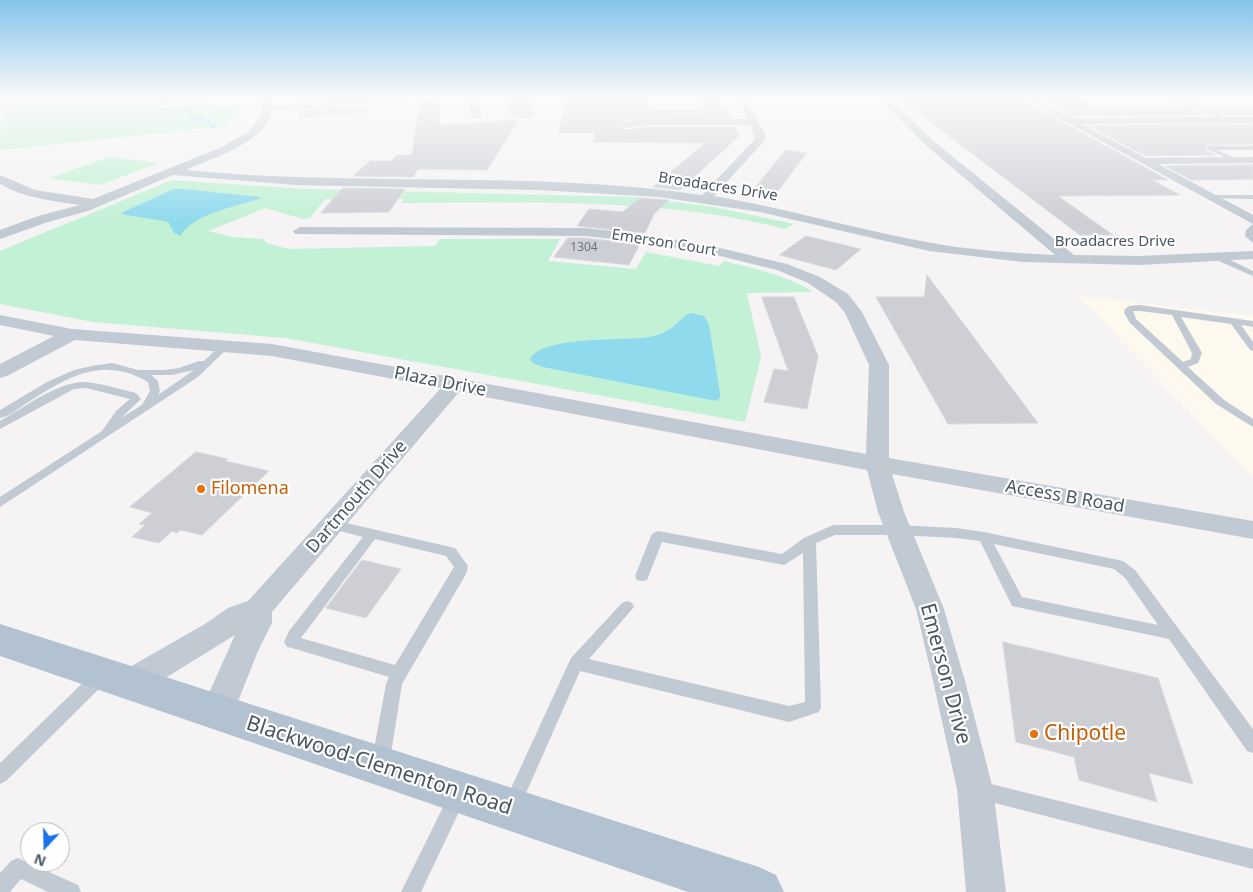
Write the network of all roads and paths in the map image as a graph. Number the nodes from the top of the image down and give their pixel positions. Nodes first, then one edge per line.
1 (244, 139) edge
2 (760, 139) edge
3 (925, 139) edge
4 (1102, 139) edge
5 (1253, 148) edge
6 (1235, 160) junction
7 (1253, 160) edge
8 (1143, 161) junction
9 (174, 172) junction
10 (0, 178) edge
11 (1211, 197) junction
12 (1253, 197) edge
13 (705, 199) junction
14 (89, 205) junction
15 (1253, 220) edge
16 (1253, 226) edge
17 (300, 231) dead end
18 (0, 235) edge
19 (1253, 241) edge
20 (0, 246) edge
21 (1253, 255) edge
22 (1068, 258) junction
23 (1217, 258) junction
24 (1253, 274) edge
25 (1175, 313) junction
26 (0, 320) edge
27 (1234, 322) junction
28 (1253, 324) edge
29 (72, 334) junction
30 (1253, 348) edge
31 (218, 352) junction
32 (1182, 366) junction
33 (0, 372) edge
34 (139, 372) junction
35 (455, 384) junction
36 (145, 409) junction
37 (0, 415) edge
38 (1253, 424) edge
39 (0, 426) edge
40 (103, 435) junction
41 (877, 464) junction
42 (0, 503) edge
43 (333, 525) junction
44 (898, 530) junction
45 (1253, 530) edge
46 (372, 534) junction
47 (984, 537) junction
48 (809, 541) junction
49 (642, 576) dead end
50 (627, 607) dead end
51 (258, 609) junction
52 (1174, 634) junction
53 (0, 640) edge
54 (576, 663) junction
55 (399, 673) junction
56 (116, 679) junction
57 (217, 713) junction
58 (1253, 746) edge
59 (380, 767) junction
60 (0, 774) edge
61 (975, 789) junction
62 (459, 793) junction
63 (510, 809) junction
64 (1253, 859) edge
65 (0, 888) edge
66 (71, 892) edge
67 (411, 892) edge
68 (759, 892) edge
69 (986, 892) edge

1 - 9 street
2 - 13 street
3 - 22 street
4 - 8 street
5 - 6 lane
6 - 7 street
6 - 8 street
8 - 11 street
9 - 13 street, Broadacres Drive
9 - 14 street
10 - 14 street
11 - 12 lane
11 - 15 street
13 - 22 street, Broadacres Drive
14 - 18 street
14 - 20 street
16 - 19 lane
17 - 41 street, Emerson Court
21 - 23 street, Broadacres Drive
22 - 23 street, Broadacres Drive
23 - 24 lane
25 - 27 lane
25 - 32 lane
25 - 32 lane
26 - 29 street, Plaza Drive
27 - 28 lane
27 - 30 lane
29 - 31 street, Plaza Drive
29 - 33 street
31 - 34 lane
31 - 35 street, Plaza Drive
31 - 36 lane
32 - 38 lane
34 - 36 lane
34 - 37 lane
35 - 41 street, Plaza Drive
35 - 43 street, Dartmouth Drive
36 - 40 lane
39 - 40 lane
40 - 42 lane
41 - 44 street, Emerson Drive
41 - 45 street, Access B Road
43 - 46 lane
43 - 51 street, Dartmouth Drive
44 - 47 lane
44 - 48 lane
44 - 61 street, Emerson Drive
46 - 55 lane
46 - 55 lane
47 - 52 lane
47 - 52 lane
48 - 49 lane
48 - 54 lane
50 - 54 lane
51 - 56 street, Dartmouth Drive
51 - 57 street, Dartmouth Drive
52 - 58 lane
53 - 56 main road, Blackwood-Clementon Road
54 - 63 lane
55 - 59 lane
56 - 57 main road, Blackwood-Clementon Road
56 - 60 lane
57 - 59 main road, Blackwood-Clementon Road
59 - 62 main road, Blackwood-Clementon Road
61 - 64 lane
61 - 69 street, Emerson Drive
62 - 63 main road, Blackwood-Clementon Road
62 - 67 lane
63 - 68 main road, Blackwood-Clementon Road
65 - 66 lane

